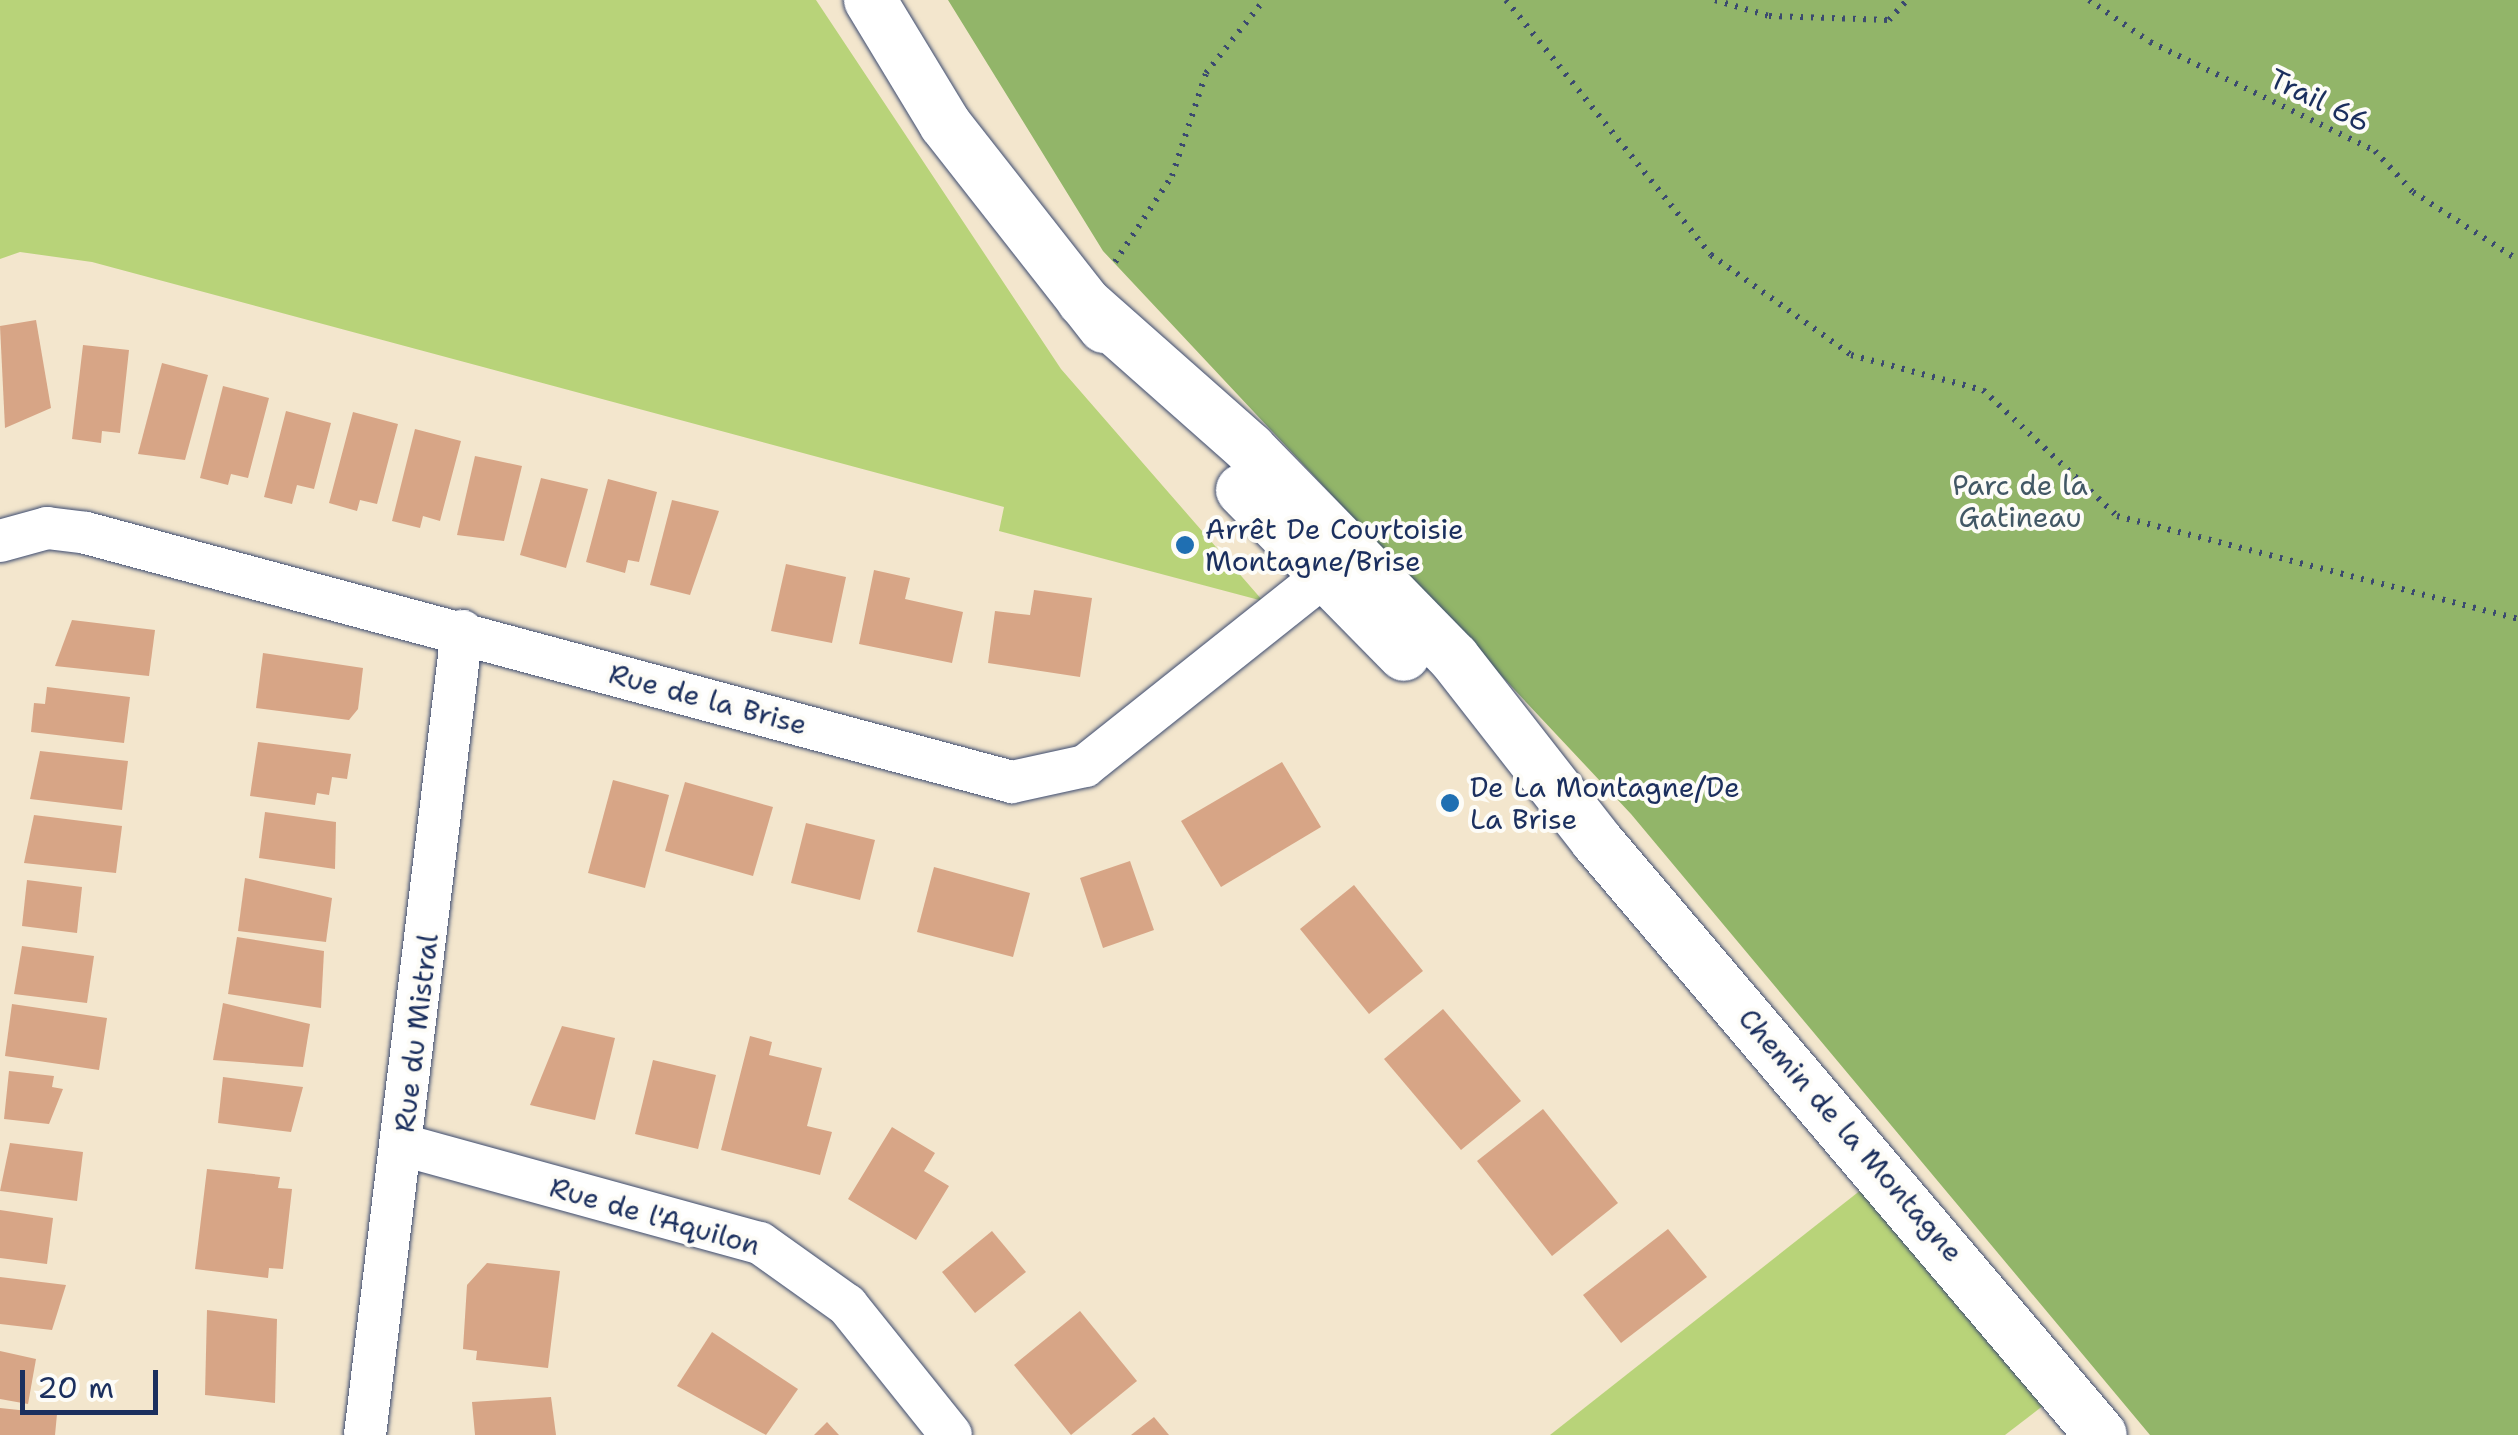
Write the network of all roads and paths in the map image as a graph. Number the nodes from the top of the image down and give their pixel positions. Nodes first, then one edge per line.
1 (870, 0) edge
2 (1264, 0) edge
3 (1506, 0) edge
4 (1715, 0) edge
5 (1906, 0) edge
6 (2089, 0) edge
7 (2518, 260) edge
8 (1083, 301) junction
9 (0, 542) edge
10 (1338, 566) junction
11 (2518, 620) edge
12 (462, 631) junction
13 (403, 1145) junction
14 (365, 1435) edge
15 (950, 1435) edge
16 (2101, 1435) edge

1 - 8 street, Chemin de la Montagne
2 - 8 path
3 - 11 path
4 - 5 path
6 - 7 path, Trail 66
8 - 10 street, Chemin de la Montagne
9 - 12 street, Rue de la Brise
10 - 12 street, Rue de la Brise
10 - 16 street, Chemin de la Montagne
12 - 13 street, Rue du Mistral
13 - 14 street, Rue du Mistral
13 - 15 street, Rue de l'Aquilon

